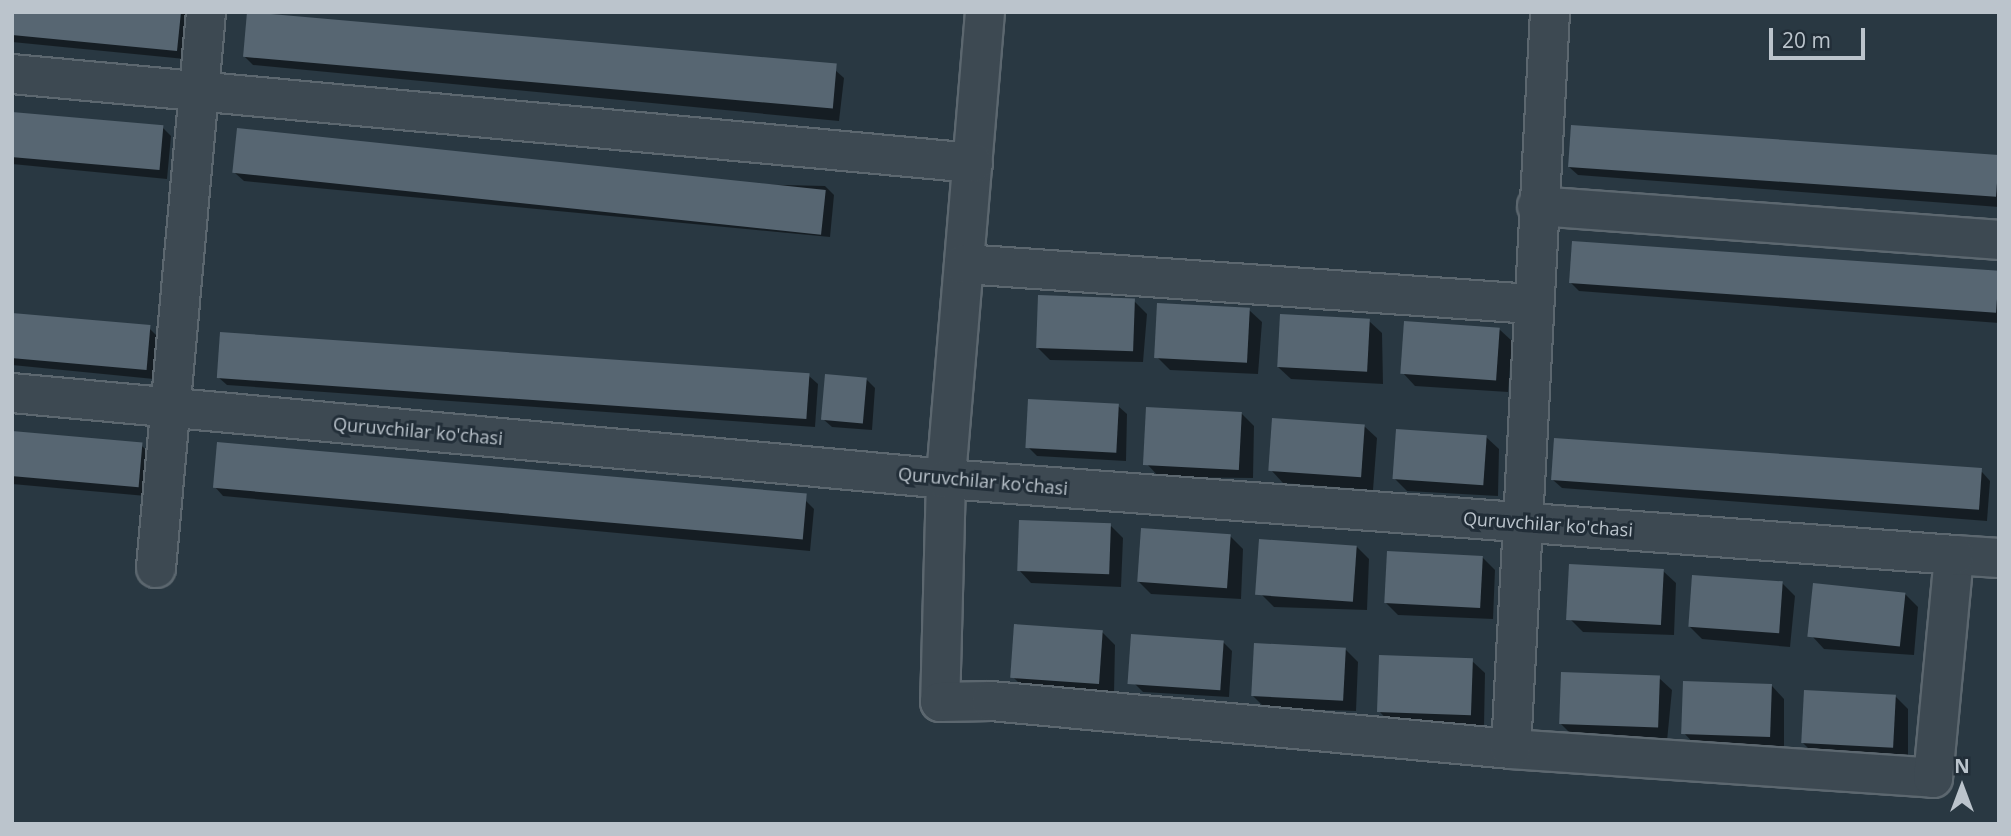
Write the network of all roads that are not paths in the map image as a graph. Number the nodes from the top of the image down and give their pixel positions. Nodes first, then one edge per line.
1 (206, 12) edge
2 (985, 12) edge
3 (1549, 12) edge
4 (12, 74) edge
5 (198, 91) junction
6 (973, 163) junction
7 (1537, 206) junction
8 (1999, 240) edge
9 (964, 264) junction
10 (1532, 304) junction
11 (12, 393) edge
12 (170, 408) junction
13 (946, 479) junction
14 (1520, 522) junction
15 (1954, 555) junction
16 (1999, 558) edge
17 (156, 568) dead end
18 (1511, 749) junction

1 - 5 street
2 - 6 street
3 - 7 street
4 - 5 street
5 - 6 street
5 - 12 street
6 - 9 street
7 - 8 street
7 - 10 street
9 - 10 street
9 - 13 street
10 - 14 street
11 - 12 street, Quruvchilar ko'chasi
12 - 13 street, Quruvchilar ko'chasi
12 - 17 street
13 - 14 street, Quruvchilar ko'chasi
13 - 18 street
14 - 15 street, Quruvchilar ko'chasi
14 - 18 street
15 - 16 street, Quruvchilar ko'chasi
15 - 18 street

